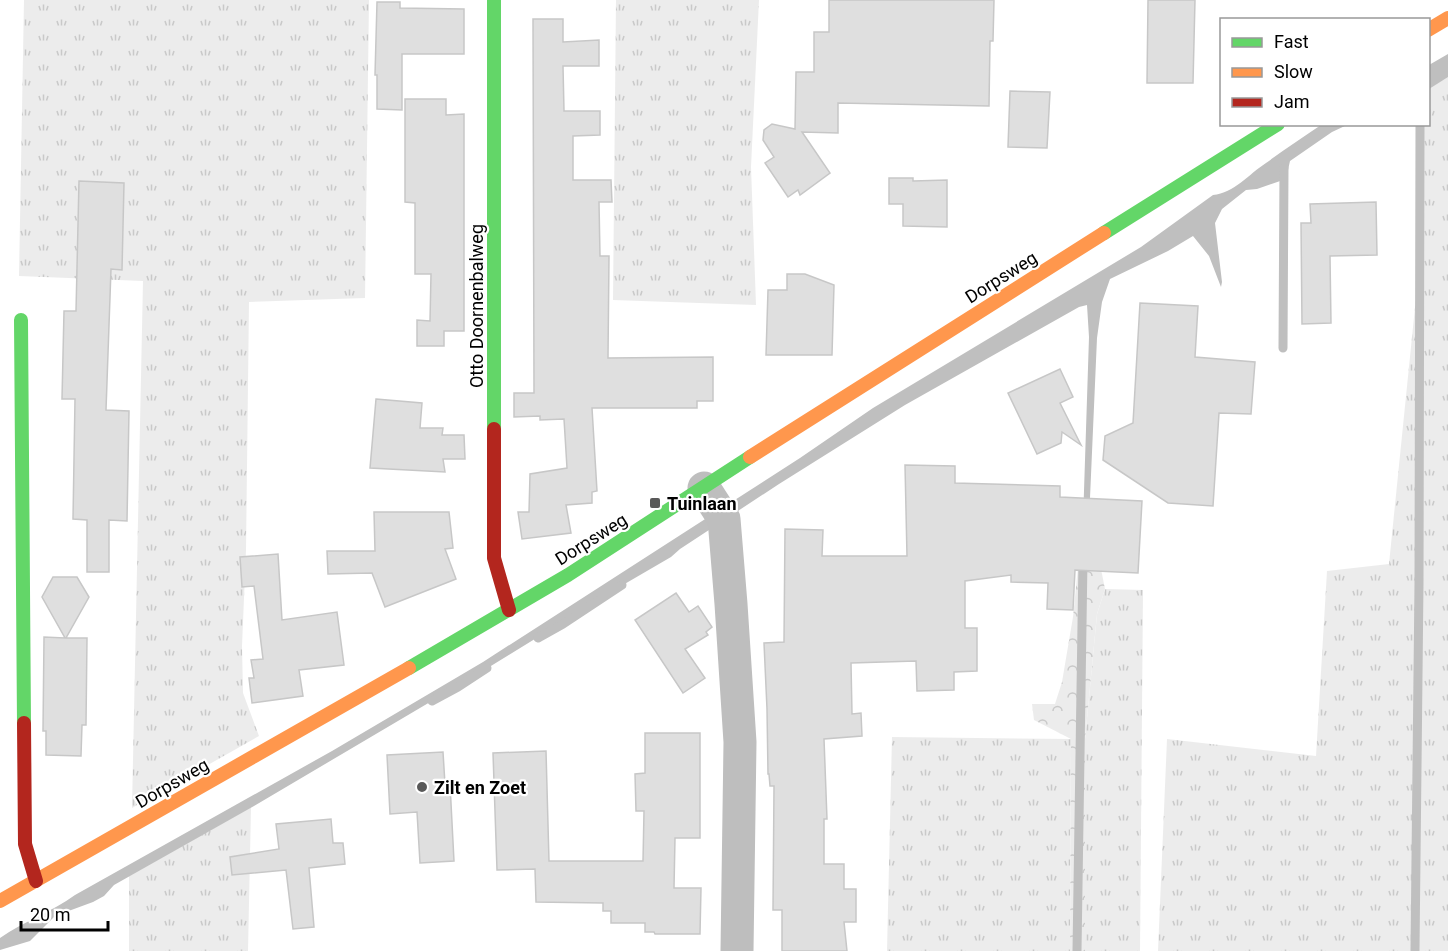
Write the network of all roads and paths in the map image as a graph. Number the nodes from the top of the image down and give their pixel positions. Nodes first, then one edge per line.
1 (494, 0) edge
2 (1448, 18) edge
3 (1430, 29) edge
4 (1275, 126) edge
5 (21, 320) dead end
6 (704, 488) junction
7 (509, 610) junction
8 (36, 881) junction
9 (0, 901) edge
10 (737, 951) edge

1 - 7 street, Otto Doornenbalweg
2 - 3 street
4 - 6 street, Dorpsweg
5 - 8 street
6 - 7 street, Dorpsweg
6 - 10 street
7 - 8 street, Dorpsweg
8 - 9 street, Dorpsweg

